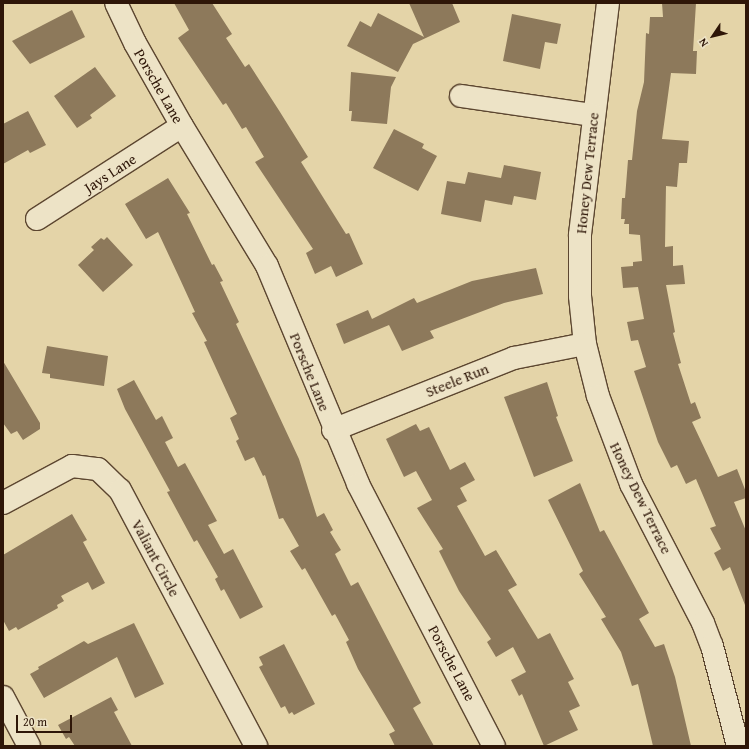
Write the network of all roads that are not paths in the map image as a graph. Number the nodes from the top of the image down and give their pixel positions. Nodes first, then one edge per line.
1 (116, 3) edge
2 (608, 3) edge
3 (461, 96) dead end
4 (593, 115) junction
5 (182, 126) junction
6 (37, 219) dead end
7 (585, 344) junction
8 (333, 430) junction
9 (3, 503) edge
10 (3, 697) edge
11 (29, 746) edge
12 (256, 746) edge
13 (494, 746) edge
14 (738, 746) edge

1 - 5 street, Porsche Lane
2 - 4 street, Honey Dew Terrace
3 - 4 street
4 - 7 street, Honey Dew Terrace
5 - 6 street, Jays Lane
5 - 8 street, Porsche Lane
7 - 8 street, Steele Run
7 - 14 street, Honey Dew Terrace
8 - 13 street, Porsche Lane
9 - 12 street, Valiant Circle
10 - 11 street

